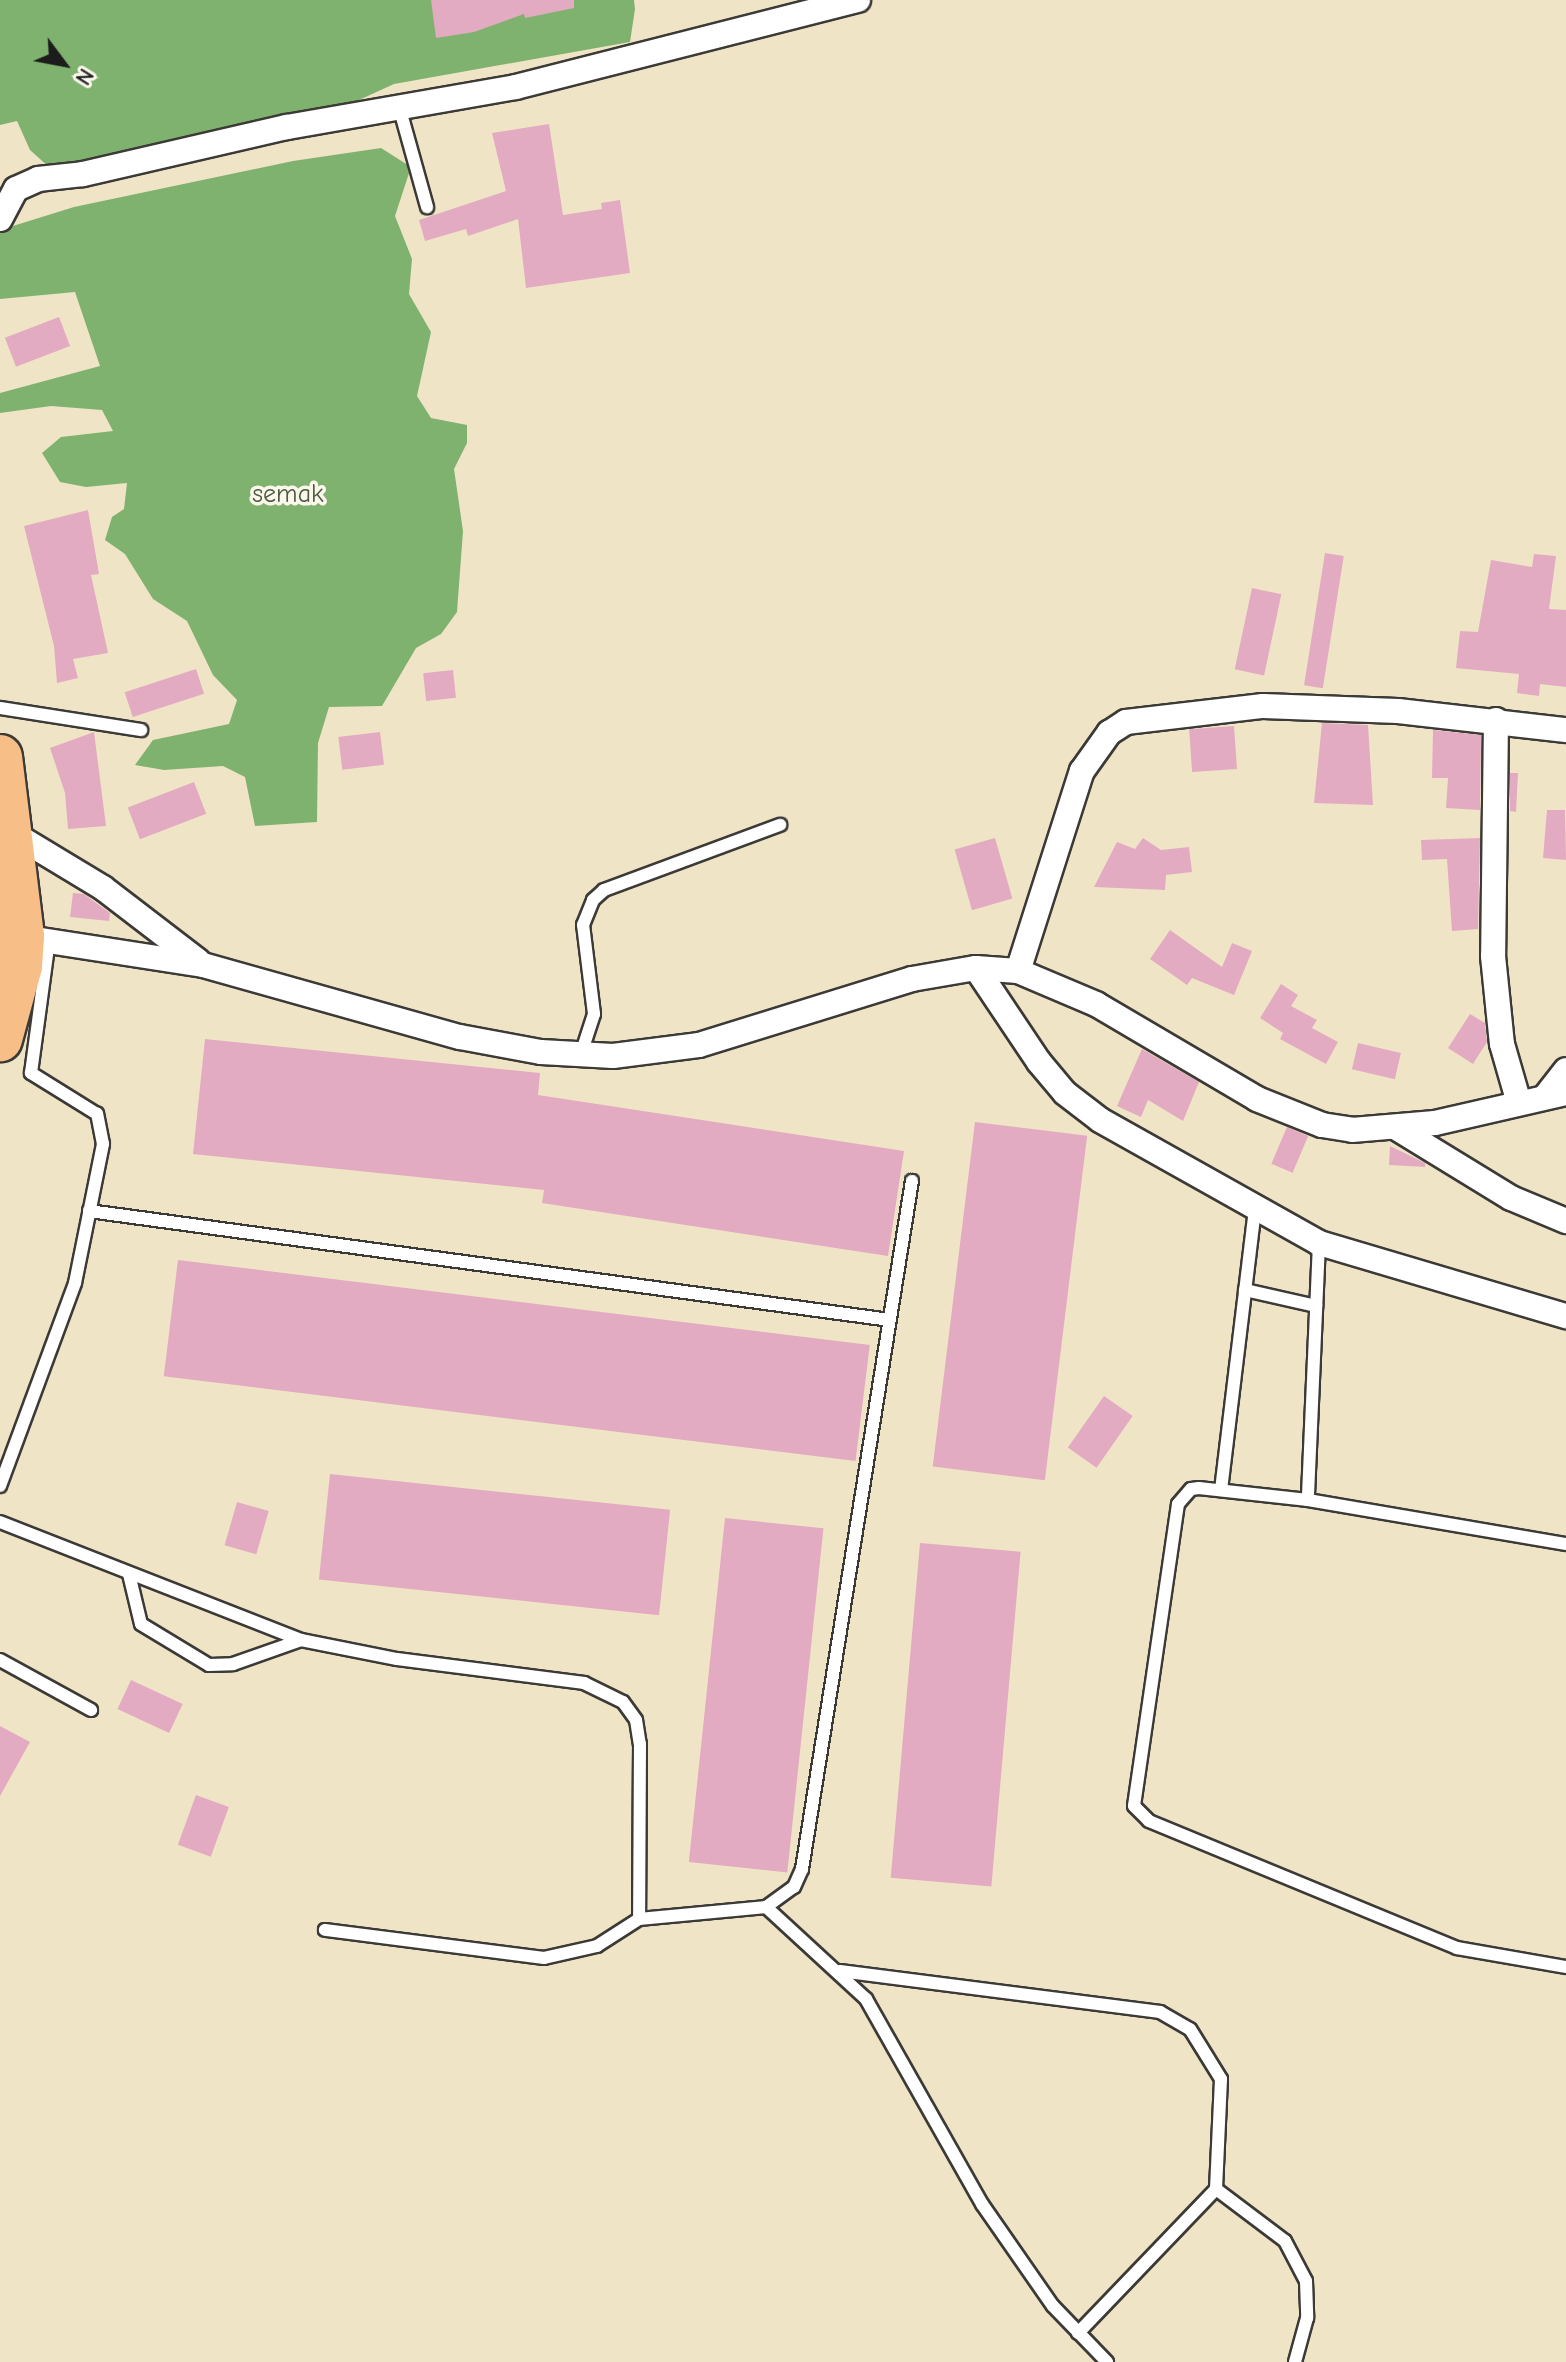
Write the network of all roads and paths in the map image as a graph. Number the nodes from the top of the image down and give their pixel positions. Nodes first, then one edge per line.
1 (858, 0) edge
2 (400, 110) junction
3 (427, 207) dead end
4 (0, 219) edge
5 (0, 708) edge
6 (1496, 720) junction
7 (141, 730) dead end
8 (1566, 730) edge
9 (0, 757) edge
10 (780, 825) dead end
11 (12, 833) junction
12 (36, 938) junction
13 (203, 965) junction
14 (976, 968) junction
15 (1018, 971) junction
16 (0, 1039) edge
17 (581, 1054) junction
18 (1566, 1070) edge
19 (1556, 1095) edge
20 (1519, 1103) junction
21 (1395, 1127) junction
22 (912, 1181) dead end
23 (1255, 1209) junction
24 (89, 1211) junction
25 (1566, 1221) edge
26 (1319, 1243) junction
27 (1245, 1290) junction
28 (1316, 1306) junction
29 (1566, 1316) edge
30 (890, 1320) junction
31 (0, 1486) edge
32 (1221, 1490) junction
33 (1308, 1500) junction
34 (0, 1522) edge
35 (1566, 1544) edge
36 (129, 1574) junction
37 (301, 1640) junction
38 (0, 1660) edge
39 (91, 1710) dead end
40 (766, 1907) junction
41 (639, 1919) junction
42 (325, 1930) dead end
43 (1566, 1967) edge
44 (840, 1971) junction
45 (1216, 2189) junction
46 (1078, 2333) junction
47 (1107, 2362) edge
48 (1295, 2362) edge

1 - 2 street
2 - 3 lane
2 - 4 street
5 - 7 lane
6 - 8 street
6 - 15 street
6 - 20 street
9 - 11 highway
10 - 17 lane
11 - 12 highway
11 - 13 street
12 - 13 street
12 - 16 highway
12 - 24 lane
13 - 17 street
14 - 15 street
14 - 17 street
14 - 23 street
15 - 21 street
18 - 19 street
19 - 20 street
20 - 21 street
21 - 25 street
22 - 30 lane
23 - 26 street
23 - 27 lane
24 - 30 lane
24 - 31 lane
26 - 28 lane
26 - 29 street
27 - 28 lane
27 - 32 lane
28 - 33 lane
30 - 40 lane
32 - 33 lane
32 - 43 lane
33 - 35 lane
34 - 36 lane
36 - 37 lane
36 - 37 lane
37 - 41 lane
38 - 39 lane
40 - 41 lane
40 - 44 lane
41 - 42 lane
44 - 45 lane
44 - 46 lane
45 - 46 lane
45 - 48 lane
46 - 47 lane

